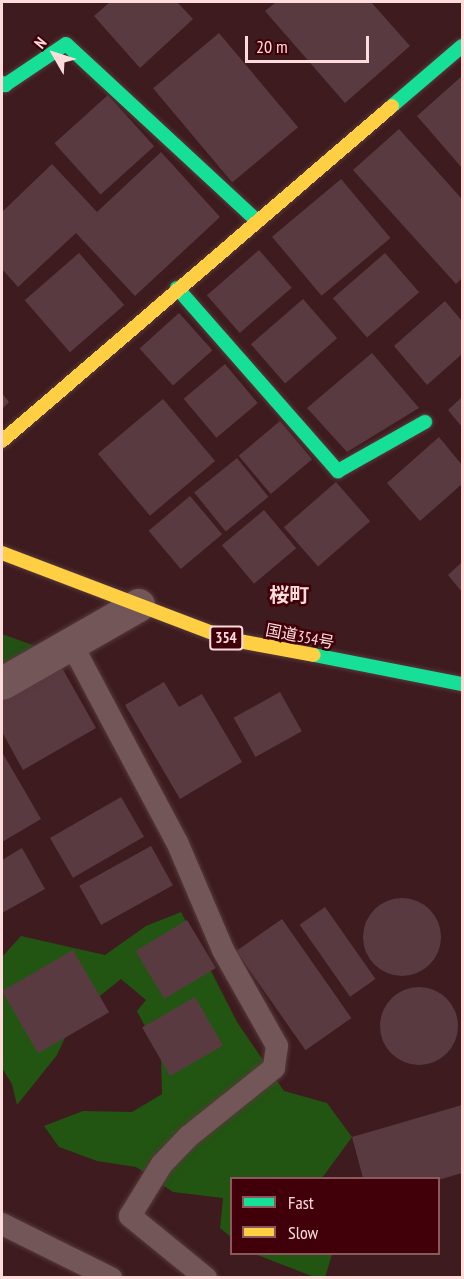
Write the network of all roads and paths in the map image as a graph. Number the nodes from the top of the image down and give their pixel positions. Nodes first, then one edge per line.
1 (462, 46) edge
2 (2, 83) edge
3 (256, 221) junction
4 (177, 288) junction
5 (425, 422) dead end
6 (2, 441) edge
7 (2, 553) edge
8 (138, 605) junction
9 (71, 643) junction
10 (2, 683) edge
11 (462, 684) edge
12 (2, 1224) edge
13 (111, 1278) edge
14 (206, 1278) edge

1 - 3 main road
2 - 3 main road
3 - 4 main road
4 - 5 main road
4 - 6 main road
7 - 8 main road, 国道354号 / 354
8 - 9 street
8 - 11 main road, 国道354号 / 354
9 - 10 street
9 - 14 lane
12 - 13 lane

